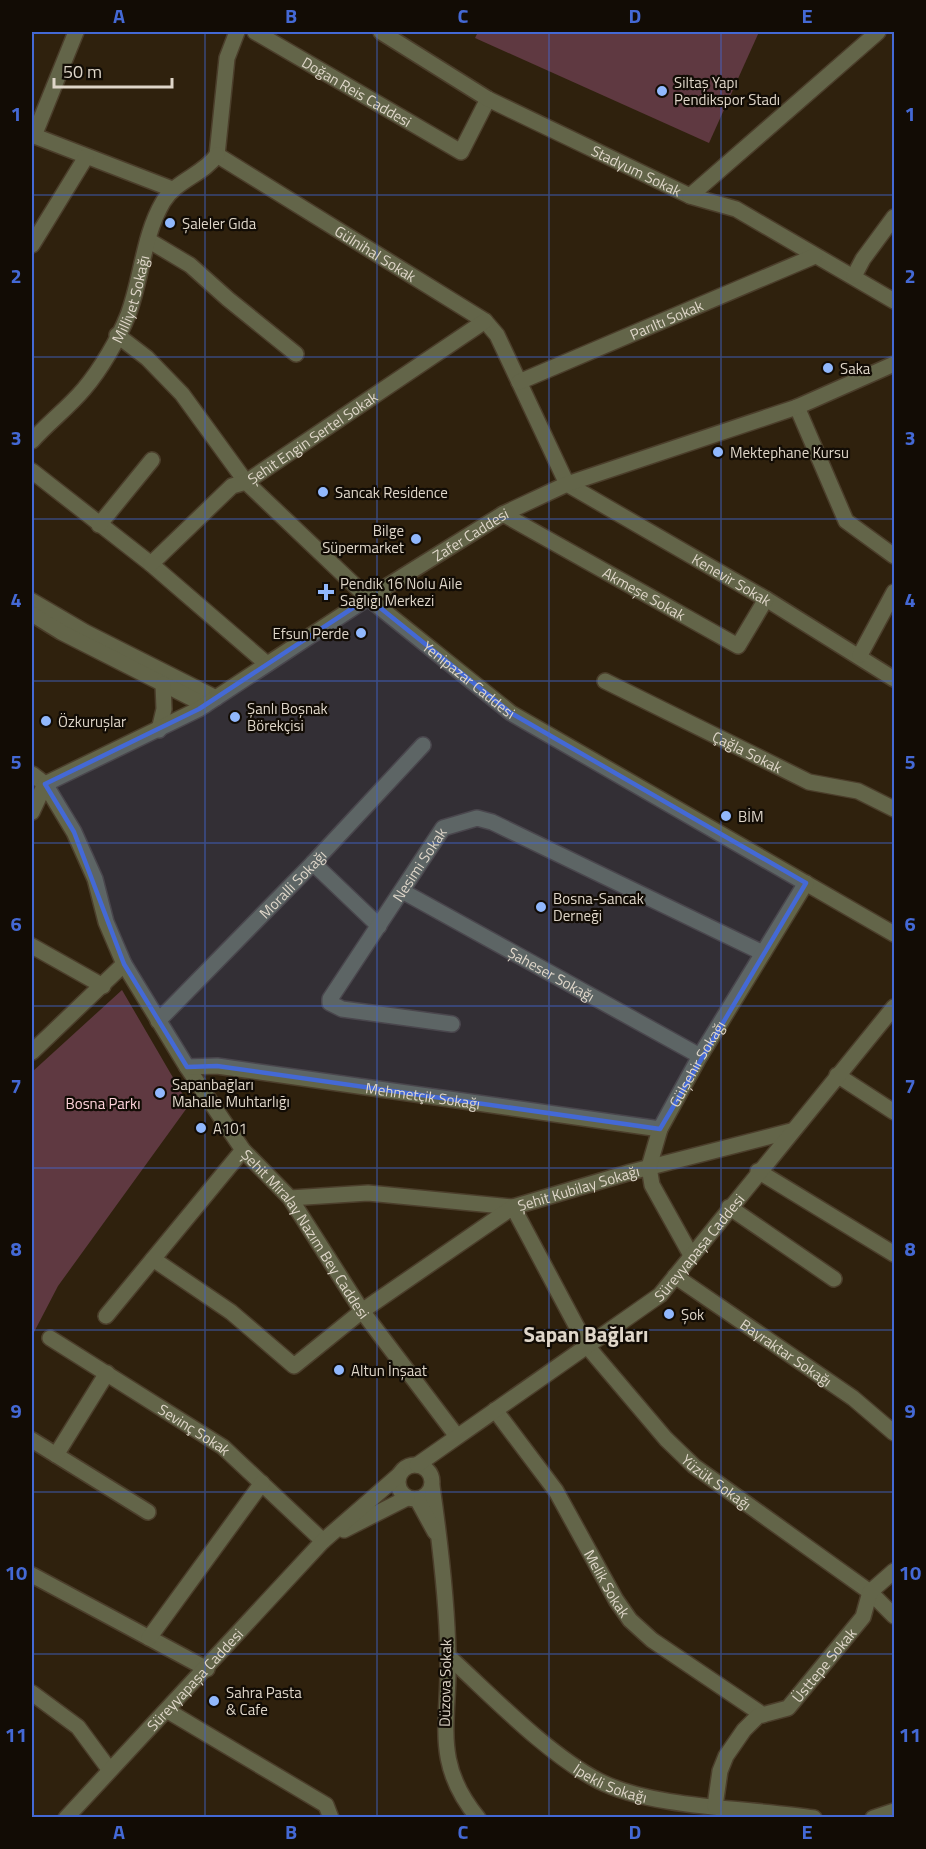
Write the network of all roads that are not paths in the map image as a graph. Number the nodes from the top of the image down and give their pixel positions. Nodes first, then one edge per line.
1 (76, 32) edge
2 (237, 32) edge
3 (255, 32) edge
4 (381, 32) edge
5 (878, 32) edge
6 (488, 99) junction
7 (33, 135) edge
8 (217, 155) junction
9 (86, 157) junction
10 (172, 189) junction
11 (690, 196) junction
12 (894, 217) edge
13 (148, 240) junction
14 (32, 245) edge
15 (815, 256) junction
16 (854, 276) junction
17 (894, 301) edge
18 (485, 321) junction
19 (117, 335) junction
20 (296, 354) dead end
21 (894, 364) edge
22 (519, 382) junction
23 (797, 407) junction
24 (32, 441) edge
25 (152, 460) dead end
26 (32, 471) edge
27 (246, 482) junction
28 (567, 484) junction
29 (503, 514) junction
30 (99, 525) junction
31 (894, 556) edge
32 (151, 564) junction
33 (894, 592) edge
34 (368, 598) junction
35 (766, 599) junction
36 (32, 601) edge
37 (32, 614) edge
38 (881, 620) junction
39 (894, 630) edge
40 (860, 655) junction
41 (267, 664) junction
42 (894, 679) edge
43 (605, 681) dead end
44 (163, 684) junction
45 (211, 702) junction
46 (159, 730) junction
47 (423, 745) dead end
48 (32, 774) edge
49 (45, 784) junction
50 (894, 809) edge
51 (32, 812) edge
52 (313, 863) junction
53 (806, 883) junction
54 (402, 891) junction
55 (379, 926) junction
56 (894, 934) edge
57 (32, 946) edge
58 (763, 953) junction
59 (124, 964) junction
60 (103, 986) junction
61 (894, 1007) edge
62 (158, 1021) junction
63 (452, 1024) dead end
64 (35, 1043) edge
65 (700, 1056) junction
66 (187, 1067) junction
67 (837, 1075) junction
68 (894, 1112) edge
69 (660, 1129) junction
70 (791, 1131) junction
71 (243, 1150) junction
72 (649, 1167) junction
73 (758, 1171) junction
74 (290, 1198) junction
75 (513, 1207) junction
76 (729, 1207) junction
77 (894, 1254) edge
78 (691, 1255) junction
79 (153, 1259) junction
80 (675, 1276) junction
81 (834, 1279) dead end
82 (362, 1311) junction
83 (106, 1316) dead end
84 (50, 1338) dead end
85 (587, 1346) junction
86 (107, 1373) junction
87 (495, 1410) junction
88 (894, 1433) edge
89 (456, 1435) junction
90 (32, 1440) edge
91 (56, 1455) junction
92 (417, 1465) junction
93 (399, 1475) junction
94 (431, 1480) junction
95 (262, 1483) junction
96 (412, 1498) junction
97 (148, 1512) dead end
98 (439, 1540) junction
99 (323, 1541) junction
100 (894, 1571) edge
101 (32, 1575) edge
102 (870, 1592) junction
103 (894, 1616) edge
104 (149, 1638) junction
105 (448, 1656) junction
106 (207, 1669) junction
107 (32, 1693) edge
108 (168, 1710) junction
109 (763, 1715) junction
110 (109, 1769) junction
111 (715, 1806) junction
112 (894, 1811) edge
113 (66, 1818) edge
114 (331, 1818) edge
115 (478, 1818) edge
116 (814, 1818) edge
117 (873, 1818) edge

1 - 7 street
2 - 8 street
3 - 6 street, Doğan Reis Caddesi
4 - 6 street, Stadyum Sokak
5 - 11 street
6 - 11 street, Stadyum Sokak
7 - 9 street
8 - 10 street, Milliyet Sokağı
8 - 18 street, Gülnihal Sokak
9 - 10 street
9 - 14 street
10 - 13 street, Milliyet Sokağı
11 - 15 street, Stadyum Sokak
12 - 16 street
13 - 19 street, Milliyet Sokağı
13 - 20 street
15 - 16 street, Stadyum Sokak
15 - 22 street, Parıltı Sokak
16 - 17 street, Stadyum Sokak
18 - 22 street, Gülnihal Sokak
18 - 27 street, Şehit Engin Sertel Sokak
19 - 24 street, Milliyet Sokağı
19 - 27 street, Yenipazar Caddesi
21 - 23 street, Zafer Caddesi
22 - 28 street, Gülnihal Sokak
23 - 28 street, Zafer Caddesi
23 - 31 street
25 - 30 street
26 - 30 street
27 - 32 street, Şehit Engin Sertel Sokak
27 - 34 street, Yenipazar Caddesi
28 - 29 street, Zafer Caddesi
28 - 35 street, Kenevir Sokak
29 - 34 street, Zafer Caddesi
29 - 35 street, Akmeşe Sokak
30 - 32 street
32 - 41 street
33 - 38 street
34 - 41 street, Zafer Caddesi
34 - 53 street, Yenipazar Caddesi
35 - 40 street, Kenevir Sokak
36 - 45 street
37 - 44 street
38 - 39 street
38 - 40 street
40 - 42 street, Kenevir Sokak
41 - 45 street, Zafer Caddesi
43 - 50 street, Çağla Sokak
44 - 45 street
44 - 46 street
45 - 46 street, Zafer Caddesi
46 - 49 street, Zafer Caddesi
47 - 52 street, Moralli Sokağı
48 - 49 street, Şehit Miralay Nazım Bey Caddesi
49 - 51 street
49 - 59 street, Şehit Miralay Nazım Bey Caddesi
52 - 55 street
52 - 62 street, Moralli Sokağı
53 - 56 street, Yenipazar Caddesi
53 - 58 street, Gülşehir Sokağı
54 - 55 street, Nesimi Sokak
54 - 58 street, Nesimi Sokak
54 - 65 street, Şaheser Sokağı
55 - 63 street, Nesimi Sokak
57 - 60 street
58 - 65 street, Gülşehir Sokağı
59 - 60 street
59 - 62 street, Şehit Miralay Nazım Bey Caddesi
60 - 64 street
61 - 67 street, Süreyyapaşa Caddesi
62 - 66 street, Şehit Miralay Nazım Bey Caddesi
65 - 69 street, Gülşehir Sokağı
66 - 69 street, Mehmetçik Sokağı
66 - 71 street, Şehit Miralay Nazım Bey Caddesi
67 - 68 street
67 - 70 street, Süreyyapaşa Caddesi
69 - 72 street, Gülşehir Sokağı
70 - 72 street, Şehit Kubilay Sokağı
70 - 73 street, Süreyyapaşa Caddesi
71 - 74 street, Şehit Miralay Nazım Bey Caddesi
71 - 79 street
72 - 75 street, Şehit Kubilay Sokağı
72 - 78 street
73 - 76 street, Süreyyapaşa Caddesi
73 - 77 street
74 - 75 street, Şehit Kubilay Sokağı
74 - 82 street, Şehit Miralay Nazım Bey Caddesi
75 - 82 street
75 - 85 street, Yüzük Sokağı
76 - 78 street, Süreyyapaşa Caddesi
76 - 81 street
78 - 80 street, Süreyyapaşa Caddesi
79 - 82 street
79 - 83 street
80 - 85 street, Süreyyapaşa Caddesi
80 - 88 street, Bayraktar Sokağı
82 - 89 street, Şehit Miralay Nazım Bey Caddesi
84 - 86 street, Sevinç Sokak
85 - 87 street, Süreyyapaşa Caddesi
85 - 102 street, Yüzük Sokağı
86 - 91 street
86 - 95 street, Sevinç Sokak
87 - 89 street, Süreyyapaşa Caddesi
87 - 109 street, Melik Sokak
89 - 92 street, Süreyyapaşa Caddesi
89 - 94 street, Süreyyapaşa Caddesi
90 - 91 street
91 - 97 street
92 - 93 street, Süreyyapaşa Caddesi
92 - 94 street
93 - 96 street
93 - 99 street, Süreyyapaşa Caddesi
94 - 96 street, Süreyyapaşa Caddesi
94 - 98 street, Düzova Sokak
95 - 99 street, Sevinç Sokak
95 - 104 street
96 - 98 street
96 - 99 street, Süreyyapaşa Caddesi
98 - 105 street, Düzova Sokak
99 - 106 street, Süreyyapaşa Caddesi
100 - 102 street
101 - 104 street
102 - 103 street, Yüzük Sokağı
102 - 109 street, Üsttepe Sokak
104 - 106 street
105 - 111 street, İpekli Sokağı
105 - 115 street, Düzova Sokak
106 - 108 street, Süreyyapaşa Caddesi
107 - 110 street
108 - 110 street, Süreyyapaşa Caddesi
108 - 114 street
109 - 111 street, Üsttepe Sokak
110 - 113 street, Süreyyapaşa Caddesi
111 - 116 street, İpekli Sokağı
112 - 117 street

